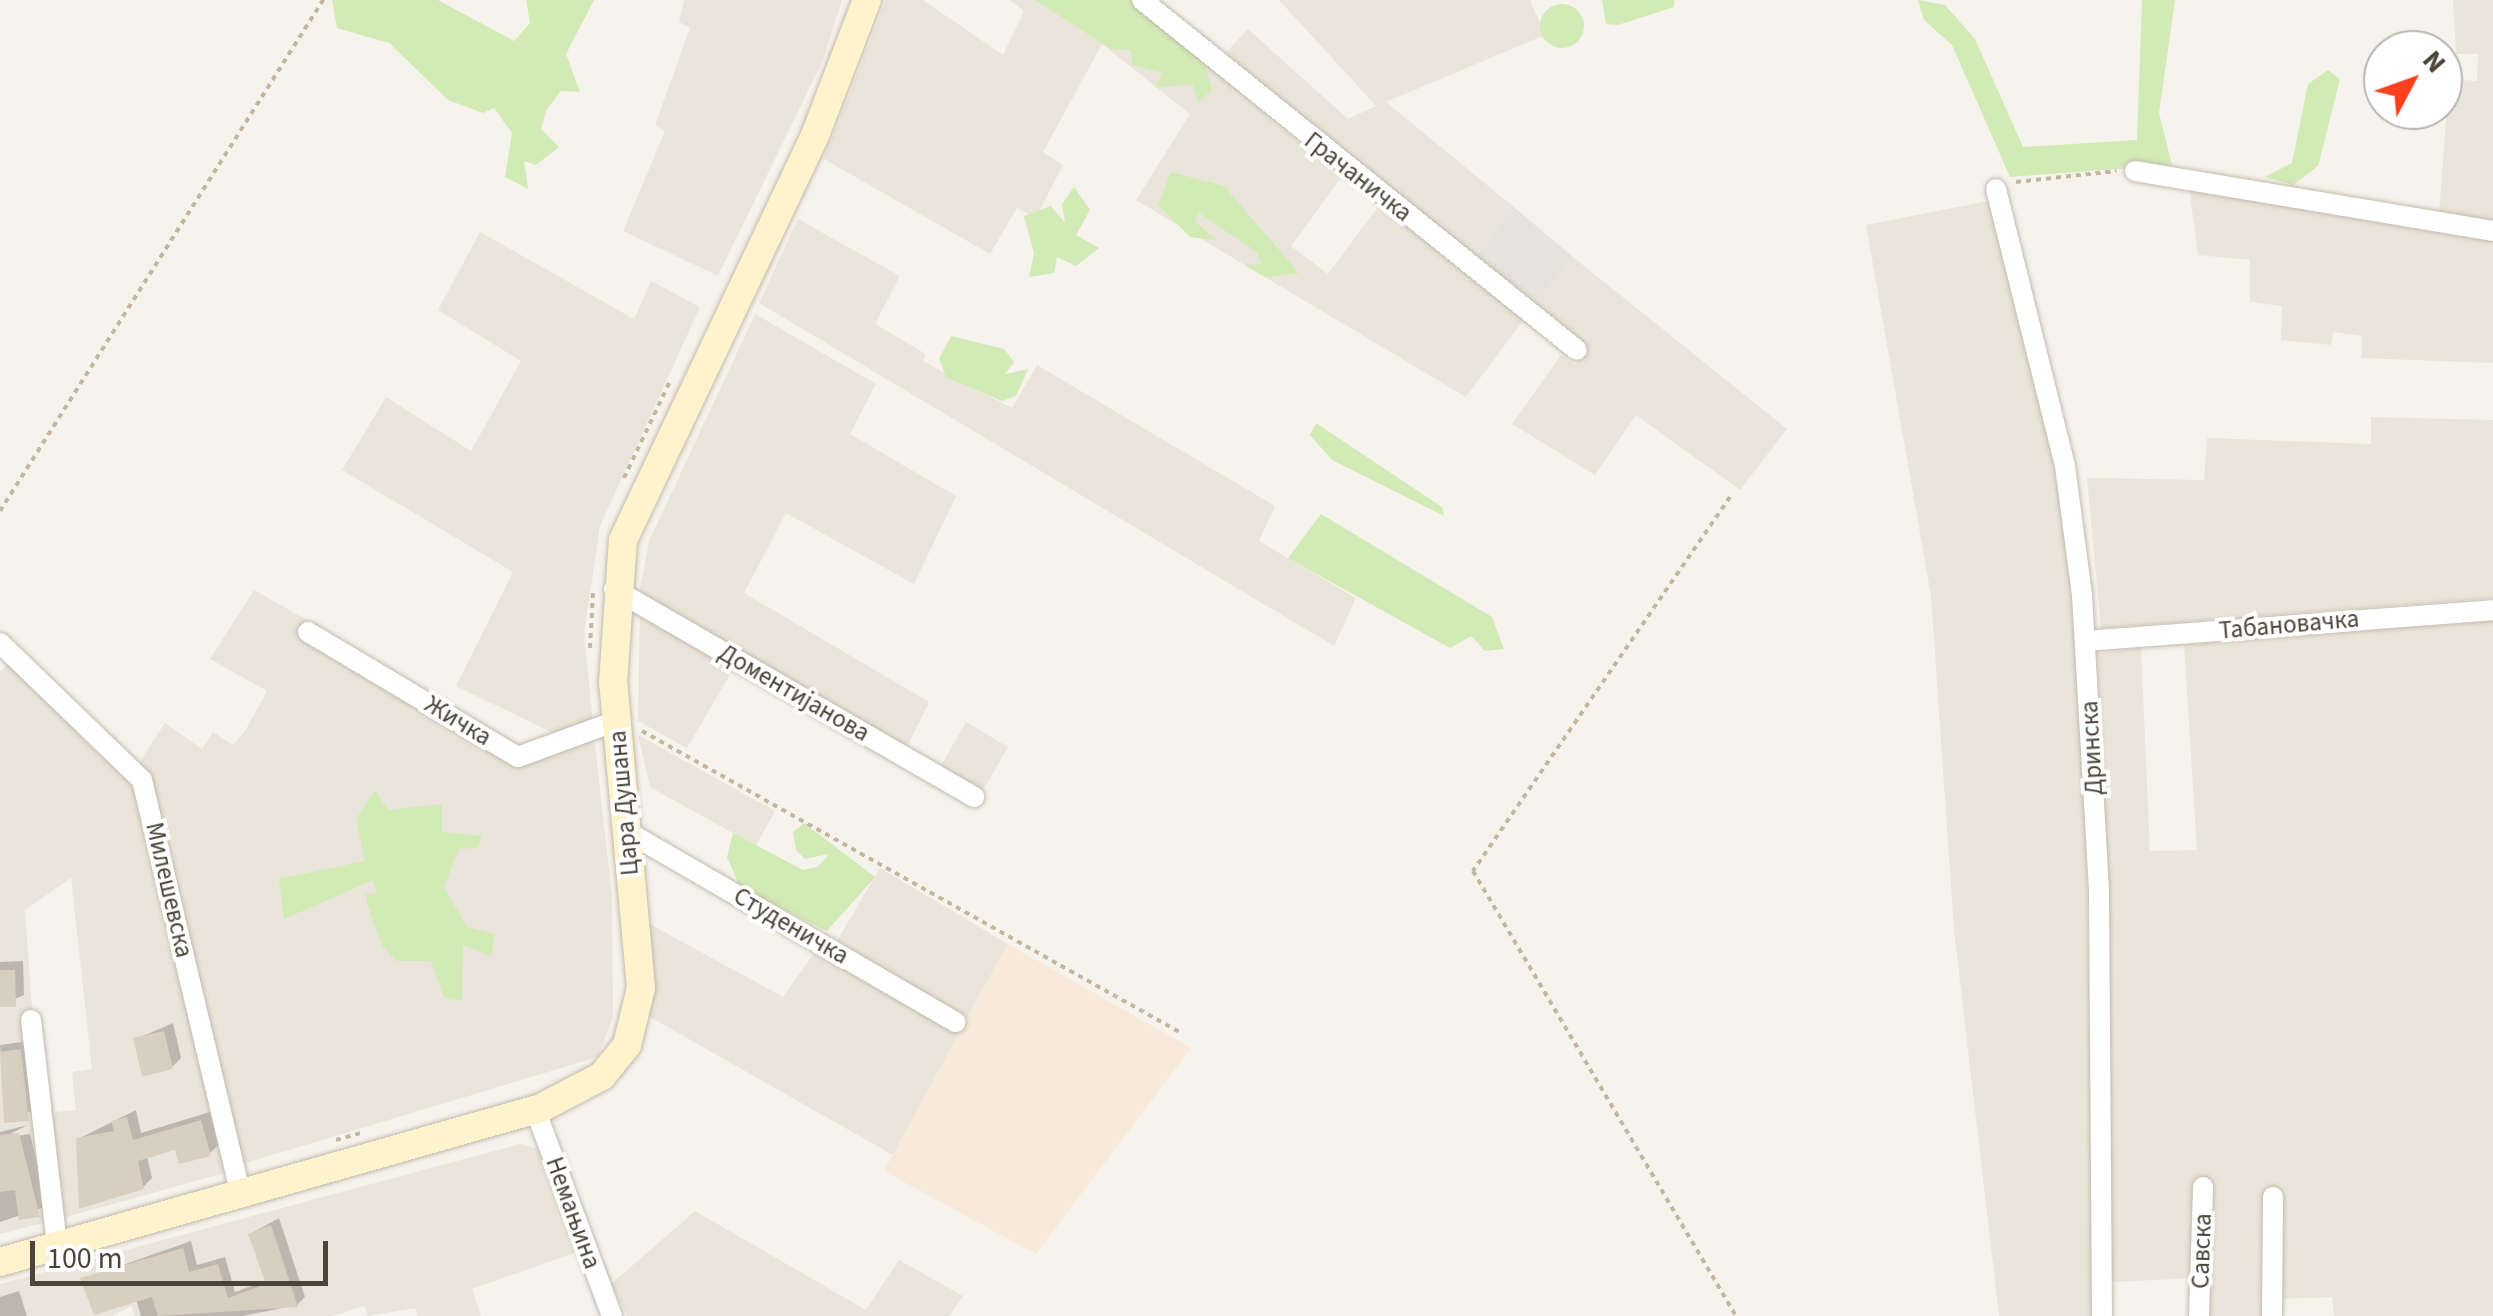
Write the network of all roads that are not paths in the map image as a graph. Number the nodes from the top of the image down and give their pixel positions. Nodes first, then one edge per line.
1 (867, 0) edge
2 (1142, 0) edge
3 (2136, 171) road end
4 (1996, 190) road end
5 (2493, 231) edge
6 (1577, 350) dead end
7 (614, 589) junction
8 (2493, 610) edge
9 (308, 632) dead end
10 (2085, 641) junction
11 (0, 643) edge
12 (616, 723) junction
13 (974, 797) dead end
14 (626, 831) junction
15 (31, 1020) dead end
16 (956, 1022) dead end
17 (535, 1110) junction
18 (2203, 1187) dead end
19 (240, 1192) junction
20 (2273, 1197) dead end
21 (57, 1245) junction
22 (0, 1262) edge
23 (612, 1316) edge
24 (2102, 1316) edge
25 (2199, 1316) edge
26 (2272, 1316) edge

1 - 7 street, Цара Душана
2 - 6 street, Грачаничка
3 - 5 street
4 - 10 street, Дринска
7 - 12 street, Цара Душана
7 - 13 street, Доментијанова
8 - 10 street, Табановачка
9 - 12 street, Жичка
10 - 24 street, Дринска
11 - 19 street, Милешевска
12 - 14 street, Цара Душана
14 - 16 street, Студеничка
14 - 17 street, Цара Душана
15 - 21 street
17 - 19 street, Цара Душана
17 - 23 street, Немањина
18 - 25 street, Савска
19 - 21 street, Цара Душана
20 - 26 street
21 - 22 street, Цара Душана

